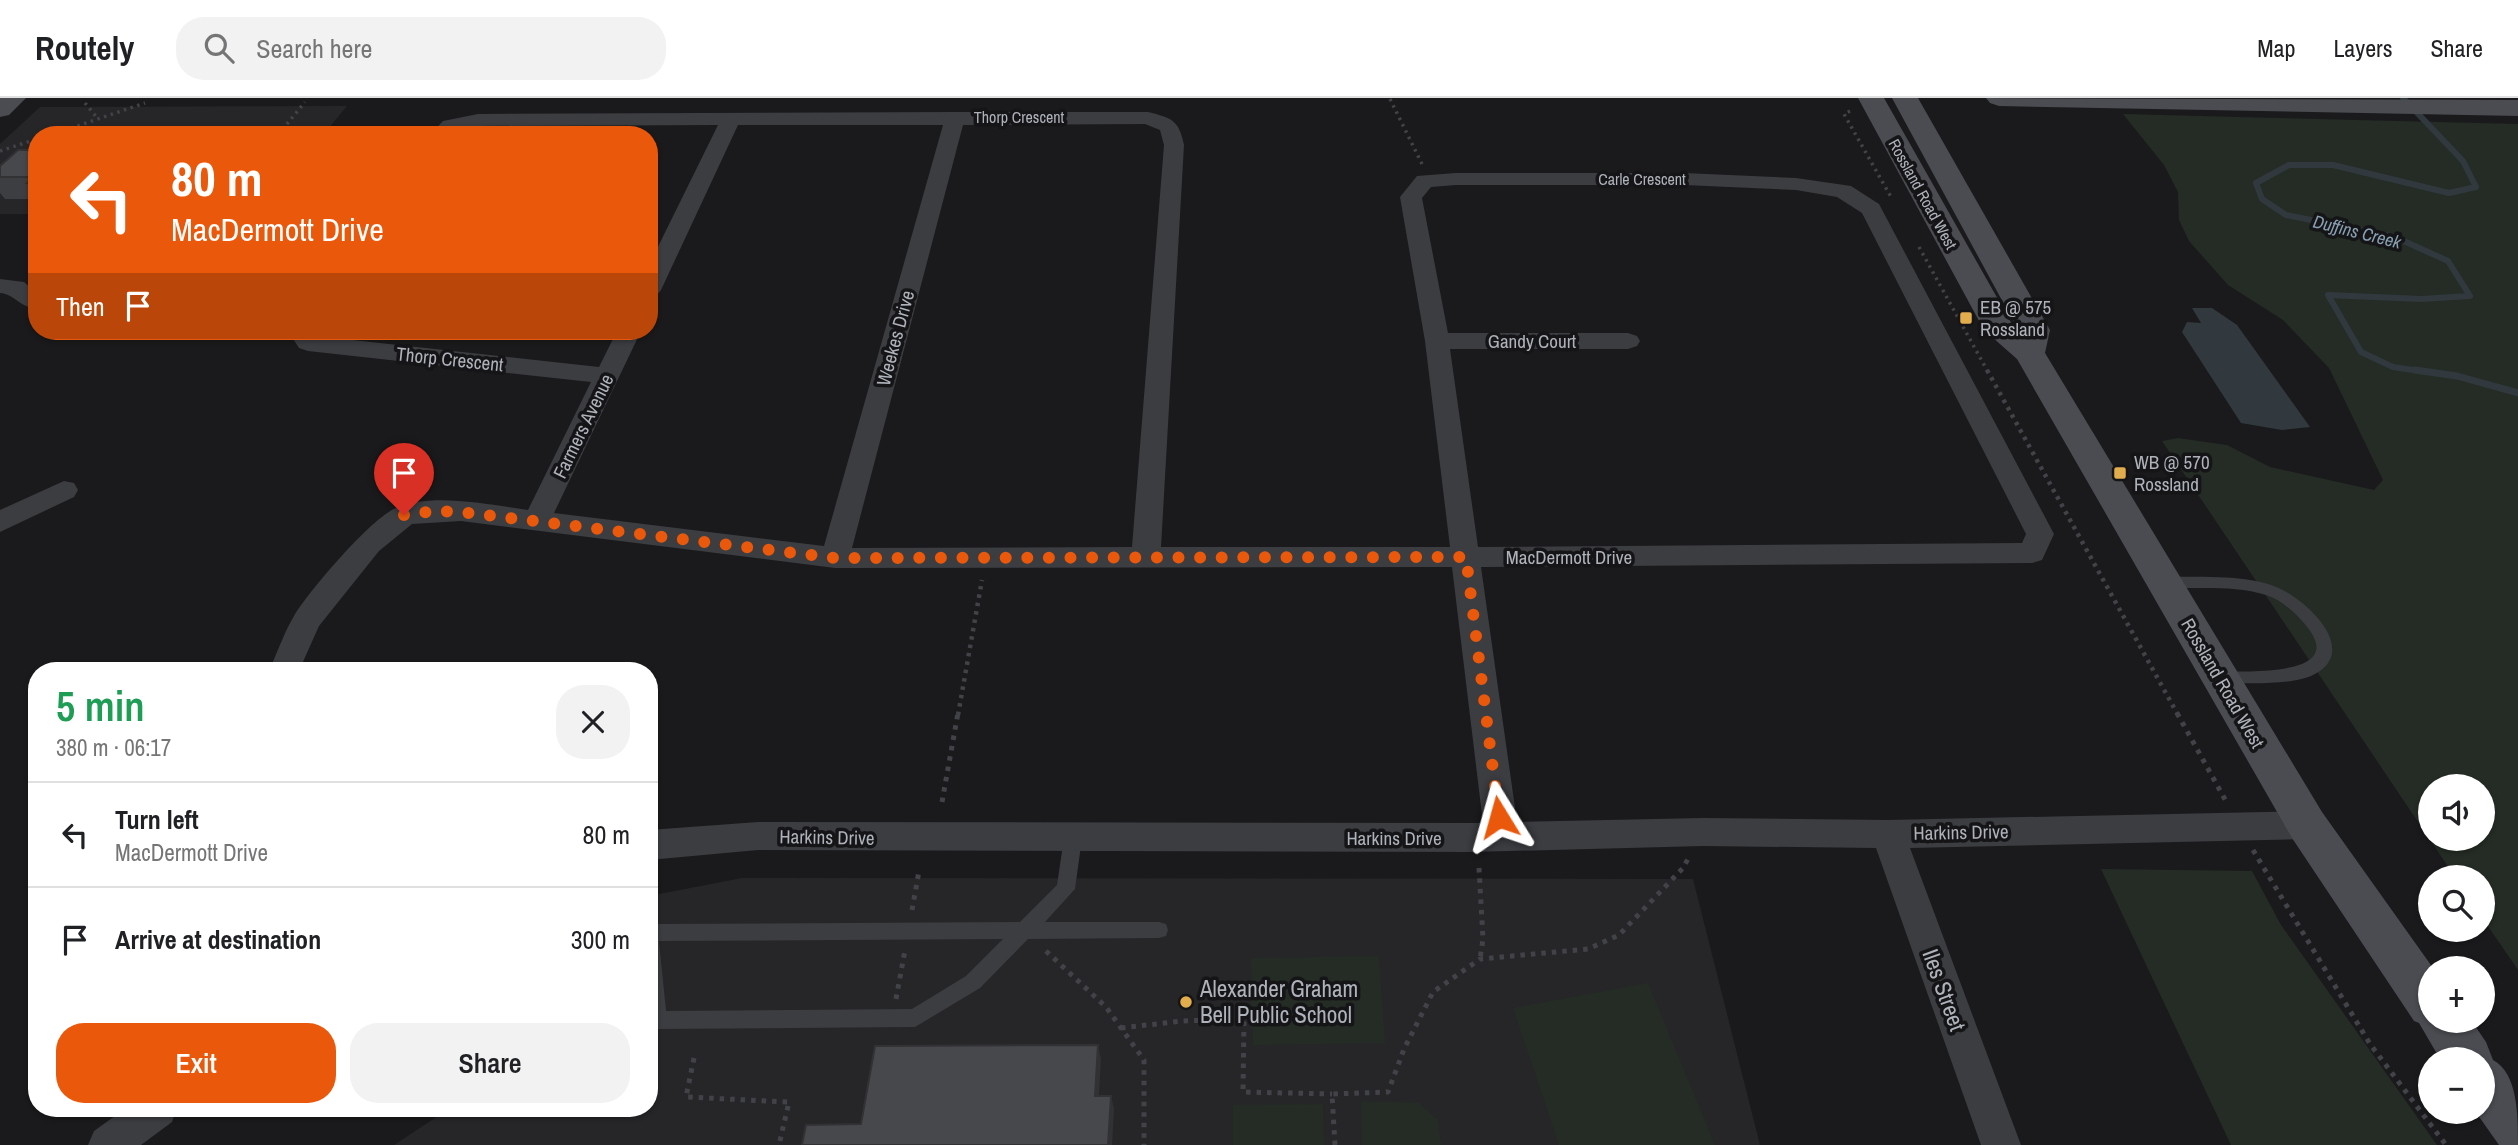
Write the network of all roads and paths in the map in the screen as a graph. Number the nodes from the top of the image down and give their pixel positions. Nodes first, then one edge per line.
1 (13, 98) edge
2 (1885, 98) edge
3 (1905, 98) edge
4 (1999, 98) edge
5 (1391, 99) edge
6 (85, 103) dead end
7 (145, 103) dead end
8 (305, 103) dead end
9 (1861, 105) edge
10 (2518, 108) edge
11 (0, 109) edge
12 (955, 118) junction
13 (97, 119) junction
14 (731, 119) junction
15 (77, 126) edge
16 (286, 126) edge
17 (449, 126) edge
18 (28, 142) edge
19 (0, 151) edge
20 (1426, 181) junction
21 (1894, 201) dead end
22 (1914, 237) dead end
23 (658, 271) edge
24 (0, 286) edge
25 (28, 298) edge
26 (306, 340) edge
27 (625, 340) edge
28 (1437, 341) junction
29 (1628, 341) dead end
30 (2031, 342) junction
31 (608, 376) junction
32 (64, 490) dead end
33 (0, 522) edge
34 (537, 522) junction
35 (2040, 534) joint
36 (1146, 557) junction
37 (1466, 557) junction
38 (835, 558) junction
39 (984, 558) junction
40 (2164, 582) junction
41 (287, 662) edge
42 (2220, 678) junction
43 (942, 802) dead end
44 (2307, 825) junction
45 (2241, 827) junction
46 (1703, 832) junction
47 (1888, 834) junction
48 (1502, 836) junction
49 (1073, 838) junction
50 (658, 844) edge
51 (1479, 869) dead end
52 (919, 871) dead end
53 (1159, 930) dead end
54 (658, 931) edge
55 (1023, 931) junction
56 (908, 932) junction
57 (1046, 950) dead end
58 (1480, 959) junction
59 (2418, 986) edge
60 (893, 1018) junction
61 (658, 1020) edge
62 (1121, 1028) junction
63 (694, 1058) dead end
64 (1332, 1094) junction
65 (2495, 1097) edge
66 (146, 1117) edge
67 (2518, 1129) edge
68 (108, 1145) edge
69 (779, 1145) edge
70 (1144, 1145) edge
71 (1335, 1145) edge
72 (2001, 1145) edge
73 (2446, 1145) edge

1 - 11 main road
2 - 30 main road
3 - 30 main road, Rossland Road West
4 - 10 main road
5 - 20 path
6 - 13 path
7 - 13 path
8 - 16 path
9 - 21 path
9 - 30 main road, Rossland Road West
12 - 14 street, Thorp Crescent
12 - 36 street, Thorp Crescent
12 - 38 street, Weekes Drive
13 - 15 path
14 - 17 street, Thorp Crescent
14 - 23 street
18 - 19 path
20 - 28 street
20 - 35 street, Carle Crescent
22 - 45 path
24 - 25 street
26 - 31 street, Thorp Crescent
27 - 31 street, Farmers Avenue
28 - 29 street, Gandy Court
28 - 37 street
30 - 40 main road, Rossland Road West
31 - 34 street, Farmers Avenue
32 - 33 street
34 - 38 street, MacDermott Drive
34 - 41 street, MacDermott Drive
35 - 37 street, MacDermott Drive
36 - 37 street, MacDermott Drive
36 - 39 street, MacDermott Drive
37 - 48 street
38 - 39 street, MacDermott Drive
39 - 43 path
40 - 42 main road, Rossland Road West
40 - 42 lane
42 - 44 main road, Rossland Road West
44 - 45 street, Harkins Drive
44 - 59 main road, Rossland Road West
45 - 47 street, Harkins Drive
45 - 73 path
46 - 47 street, Harkins Drive
46 - 48 street, Harkins Drive
46 - 58 path
47 - 72 street, Iles Street
48 - 49 street, Harkins Drive
49 - 50 street, Harkins Drive
49 - 55 lane
51 - 58 path
52 - 56 path
53 - 55 lane
54 - 56 lane
55 - 56 lane
55 - 60 lane
56 - 60 path
57 - 62 path
58 - 64 path
60 - 61 lane
62 - 64 path
62 - 70 path
63 - 69 path
64 - 71 path
65 - 67 main road
66 - 68 street

